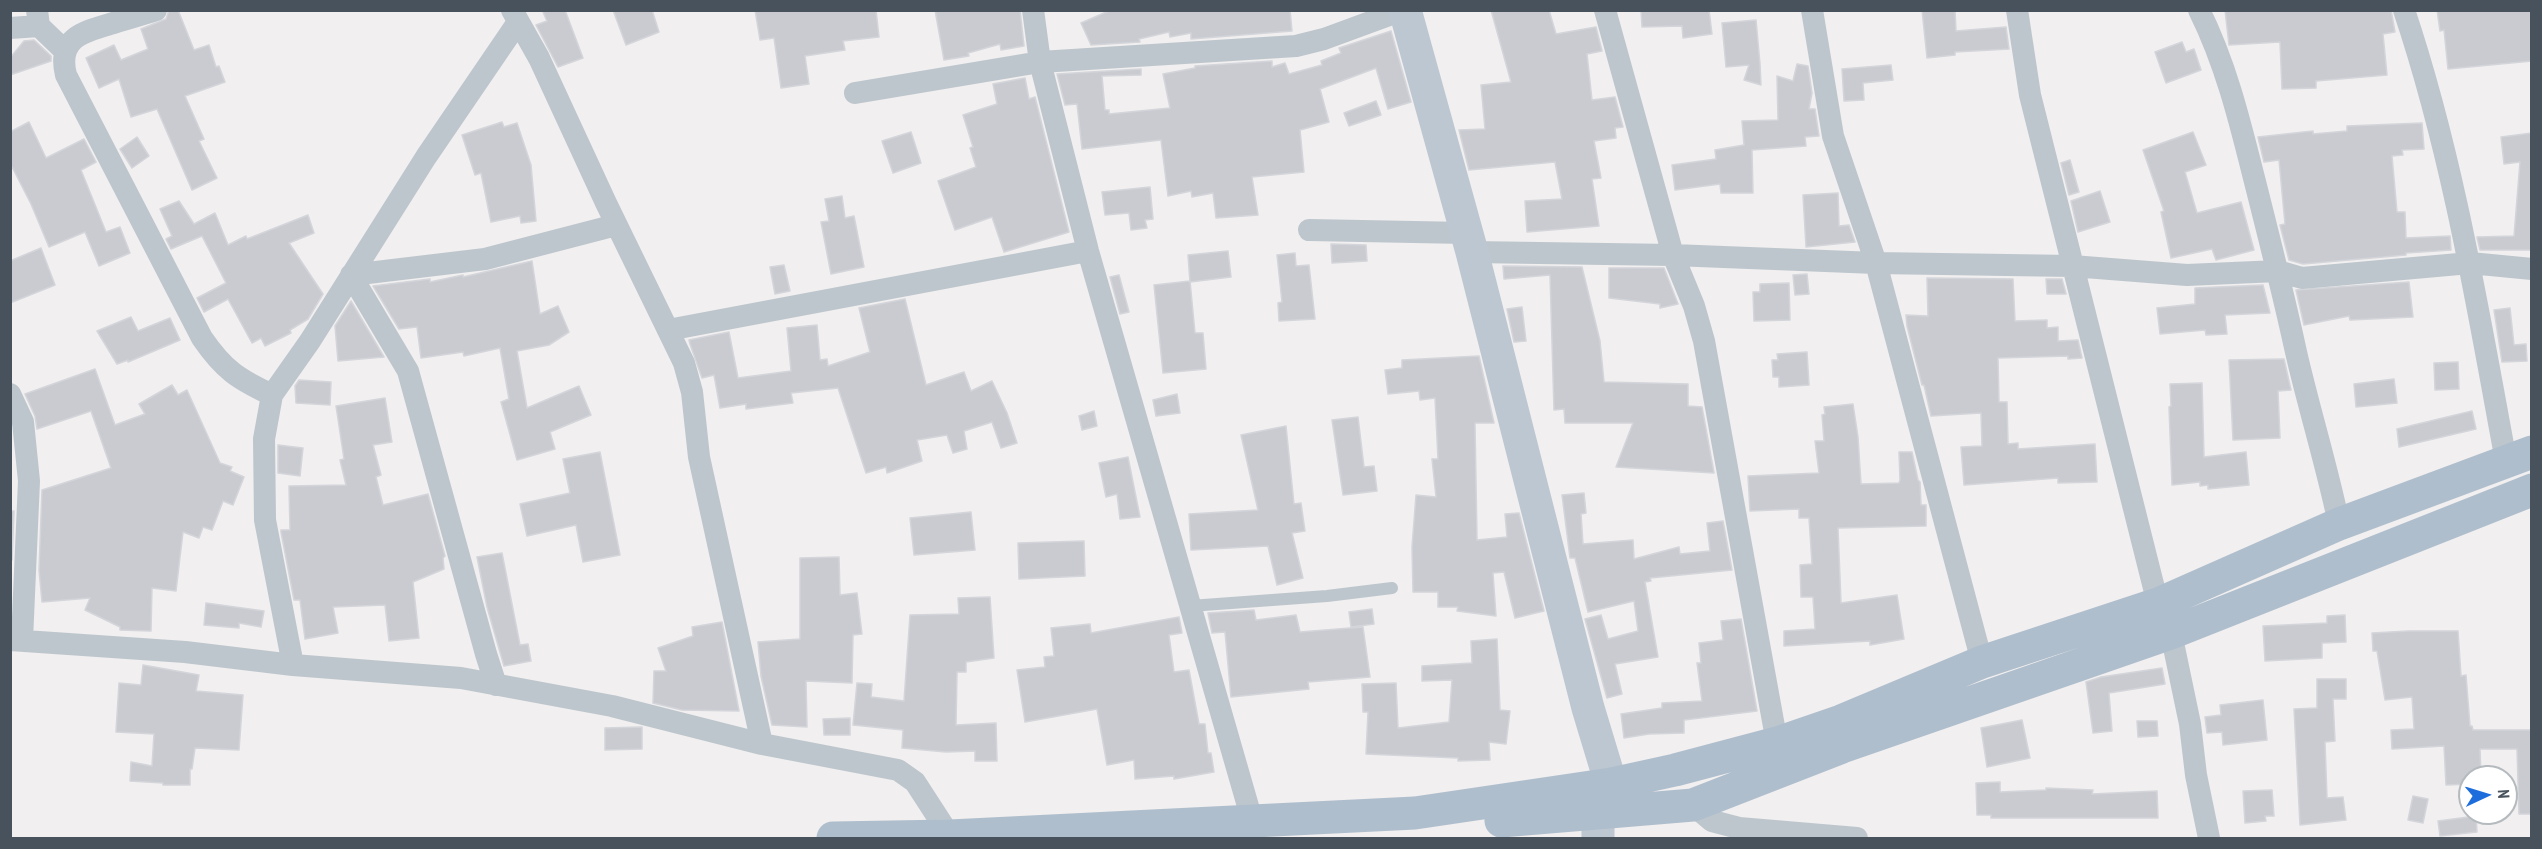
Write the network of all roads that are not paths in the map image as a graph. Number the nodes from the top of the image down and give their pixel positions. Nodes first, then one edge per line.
1 (156, 10) edge
2 (1033, 10) edge
3 (1404, 10) edge
4 (1605, 10) edge
5 (1812, 10) edge
6 (2017, 10) edge
7 (2199, 10) edge
8 (2404, 10) edge
9 (514, 14) edge
10 (38, 18) edge
11 (10, 28) edge
12 (65, 51) junction
13 (1040, 62) junction
14 (855, 93) dead end
15 (616, 225) junction
16 (1309, 230) dead end
17 (1469, 243) junction
18 (1088, 250) junction
19 (1673, 255) junction
20 (1876, 263) junction
21 (2470, 263) junction
22 (2072, 266) junction
23 (2532, 269) edge
24 (2278, 271) junction
25 (351, 275) junction
26 (668, 330) junction
27 (272, 395) junction
28 (12, 402) edge
29 (2519, 456) edge
30 (2532, 490) edge
31 (2339, 524) junction
32 (1392, 588) dead end
33 (1190, 606) junction
34 (2165, 618) junction
35 (16, 640) edge
36 (1982, 662) junction
37 (293, 665) junction
38 (496, 685) junction
39 (1777, 743) junction
40 (762, 744) junction
41 (1693, 805) junction
42 (1602, 811) edge
43 (1248, 832) edge
44 (950, 836) junction
45 (833, 838) edge
46 (1209, 838) edge
47 (1857, 838) edge
48 (2209, 838) edge

1 - 12 street
2 - 13 street
3 - 13 street
3 - 17 street
4 - 19 street
5 - 20 street
6 - 22 street
7 - 24 street
8 - 21 street
9 - 15 street
9 - 25 street
10 - 11 street
10 - 12 street
12 - 27 street
13 - 14 street
13 - 18 street
15 - 25 street
15 - 26 street
16 - 17 street
17 - 19 street
17 - 42 street
18 - 26 street
18 - 33 street
19 - 20 street
19 - 39 street
20 - 22 street
20 - 36 street
21 - 23 street
21 - 24 street
21 - 29 street
22 - 24 street
22 - 34 street
24 - 31 street
25 - 27 street
25 - 38 street
26 - 40 street
27 - 37 street
28 - 35 street
29 - 31 main road
30 - 34 main road
31 - 34 main road
32 - 33 lane
33 - 43 street
34 - 36 main road
34 - 41 main road
34 - 48 street
35 - 37 street
36 - 39 main road
37 - 38 street
38 - 40 street
39 - 42 main road
40 - 44 street
41 - 42 main road
41 - 47 street
42 - 43 main road
43 - 44 main road
43 - 46 main road
44 - 45 main road

